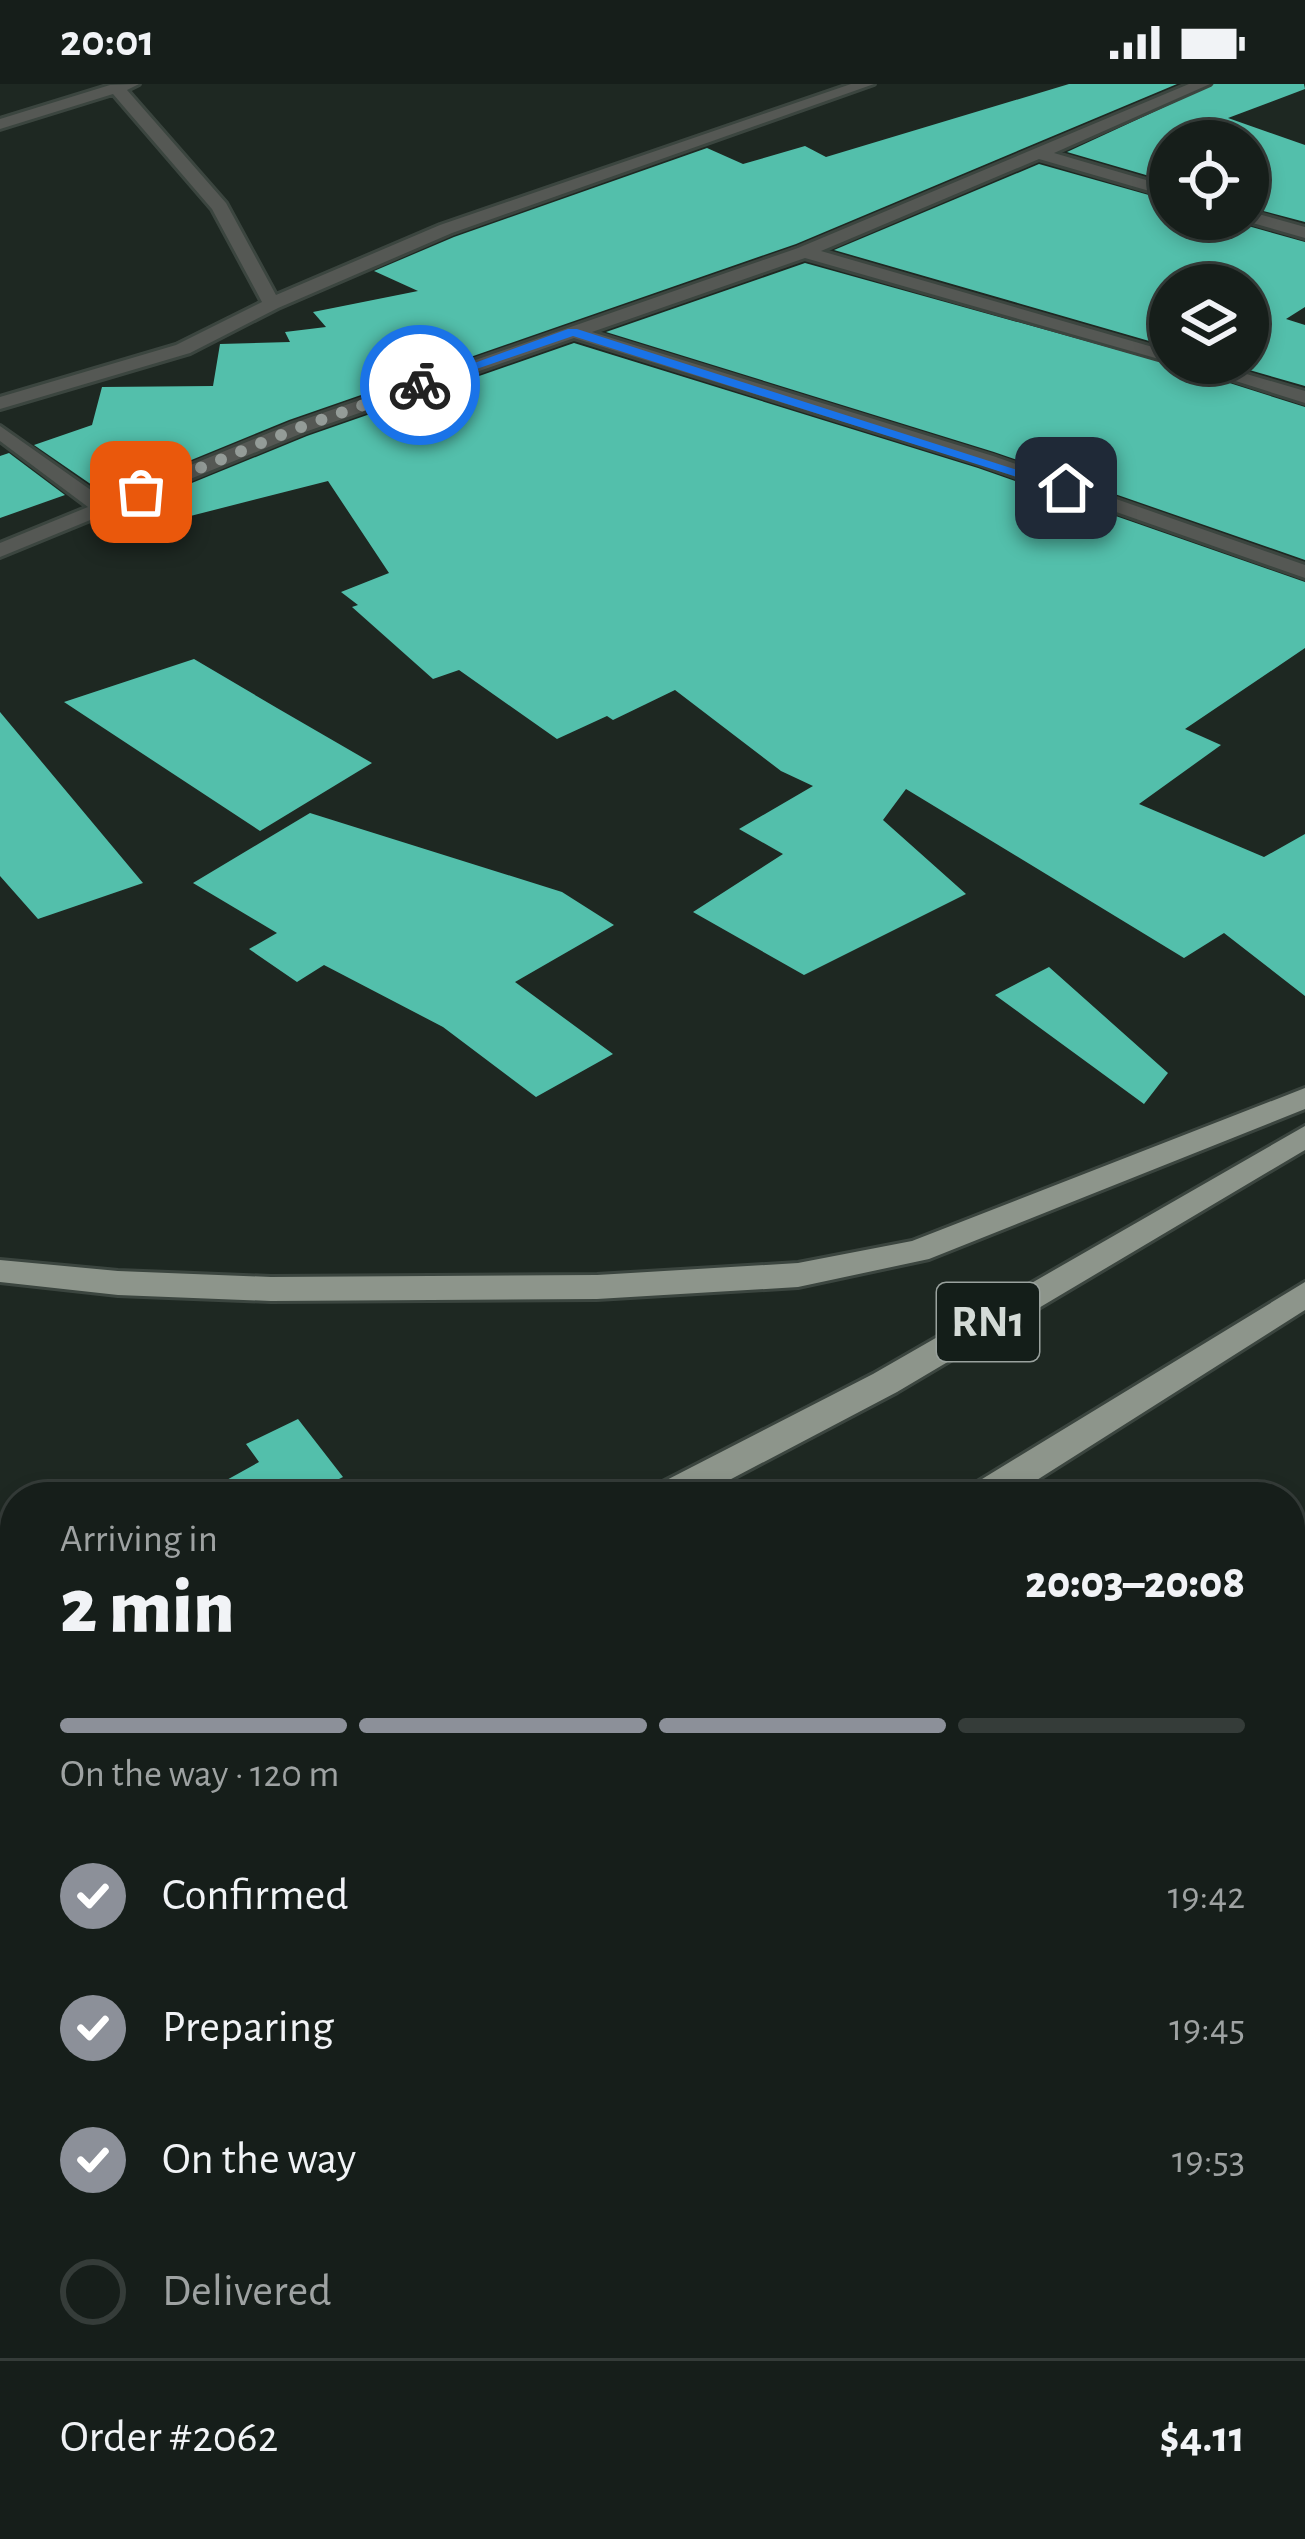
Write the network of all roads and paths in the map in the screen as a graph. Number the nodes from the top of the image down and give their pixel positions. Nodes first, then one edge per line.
1 (866, 84) edge
2 (1202, 84) edge
3 (124, 86) edge
4 (0, 124) edge
5 (1041, 154) junction
6 (1149, 186) edge
7 (1269, 222) edge
8 (1305, 233) edge
9 (804, 252) junction
10 (272, 304) junction
11 (573, 332) junction
12 (1149, 352) edge
13 (1260, 384) edge
14 (1305, 397) edge
15 (0, 403) edge
16 (0, 432) edge
17 (102, 508) junction
18 (0, 551) edge
19 (1305, 572) edge
20 (1305, 1098) edge
21 (1305, 1136) edge
22 (0, 1271) edge
23 (1305, 1294) edge
24 (695, 1482) edge
25 (1006, 1482) edge

1 - 10 street
2 - 5 street
3 - 4 street
3 - 10 street
5 - 6 street
5 - 9 street
7 - 8 street
9 - 11 street
9 - 12 street
10 - 15 street
11 - 17 street
11 - 19 street
13 - 14 street
16 - 17 street
17 - 18 street
20 - 22 highway
21 - 24 highway, RN1
23 - 25 highway

